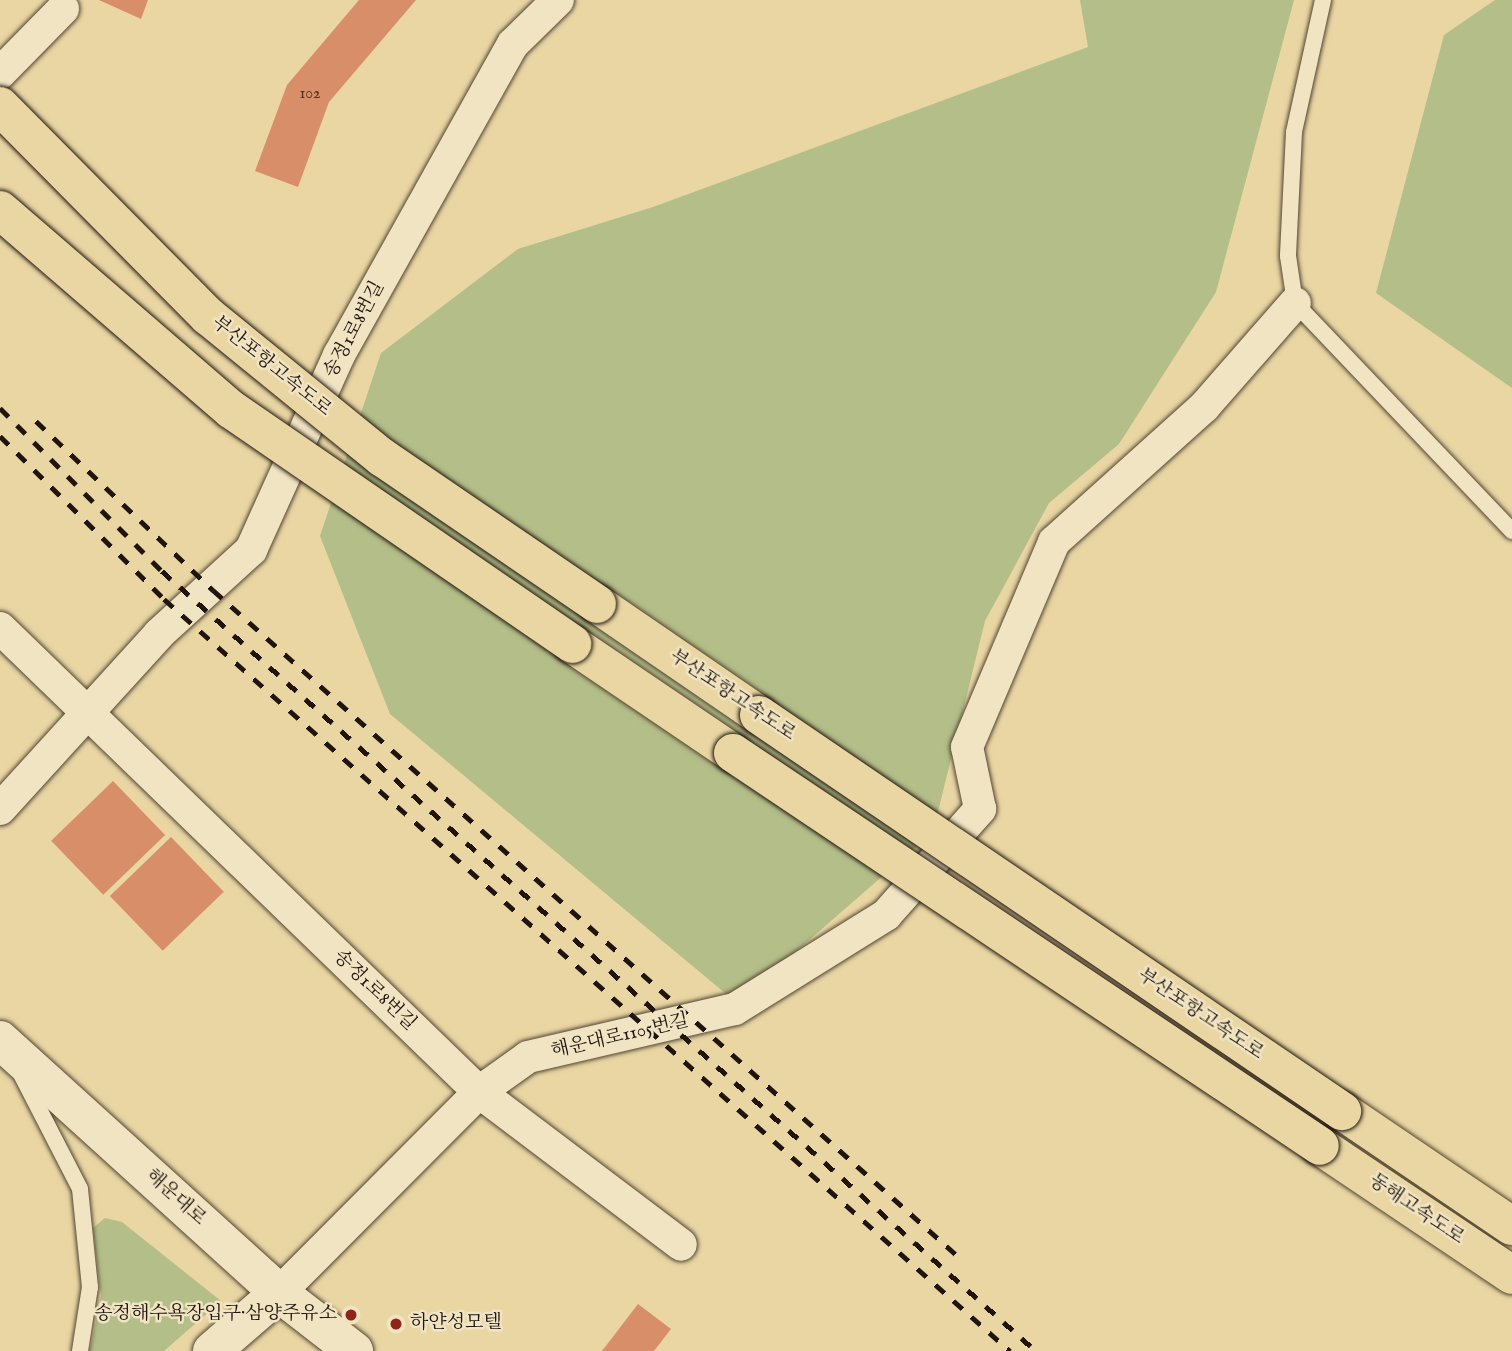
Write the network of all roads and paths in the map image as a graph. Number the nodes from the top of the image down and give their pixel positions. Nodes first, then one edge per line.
1 (558, 0) edge
2 (1323, 0) edge
3 (63, 9) dead end
4 (0, 73) edge
5 (0, 106) edge
6 (0, 210) edge
7 (1295, 303) junction
8 (1512, 531) edge
9 (0, 628) edge
10 (89, 712) junction
11 (0, 809) edge
12 (3, 1043) edge
13 (479, 1092) junction
14 (1512, 1226) edge
15 (681, 1244) dead end
16 (1512, 1275) edge
17 (279, 1293) junction
18 (80, 1351) edge
19 (212, 1351) edge
20 (354, 1351) edge

1 - 10 street, 송정1로8번길
2 - 7 lane
3 - 4 street
5 - 14 highway, 부산포항고속도로, bridge
6 - 16 highway, 동해고속도로, bridge
7 - 8 lane
7 - 13 street, 해운대로1105번길
9 - 10 street, 송정1로8번길
10 - 11 street
10 - 13 street, 송정1로8번길
12 - 17 main road, 해운대로
12 - 18 lane
13 - 15 street, 송정1로8번길
13 - 17 street, 해운대로1105번길
17 - 19 main road
17 - 20 main road, 해운대로

